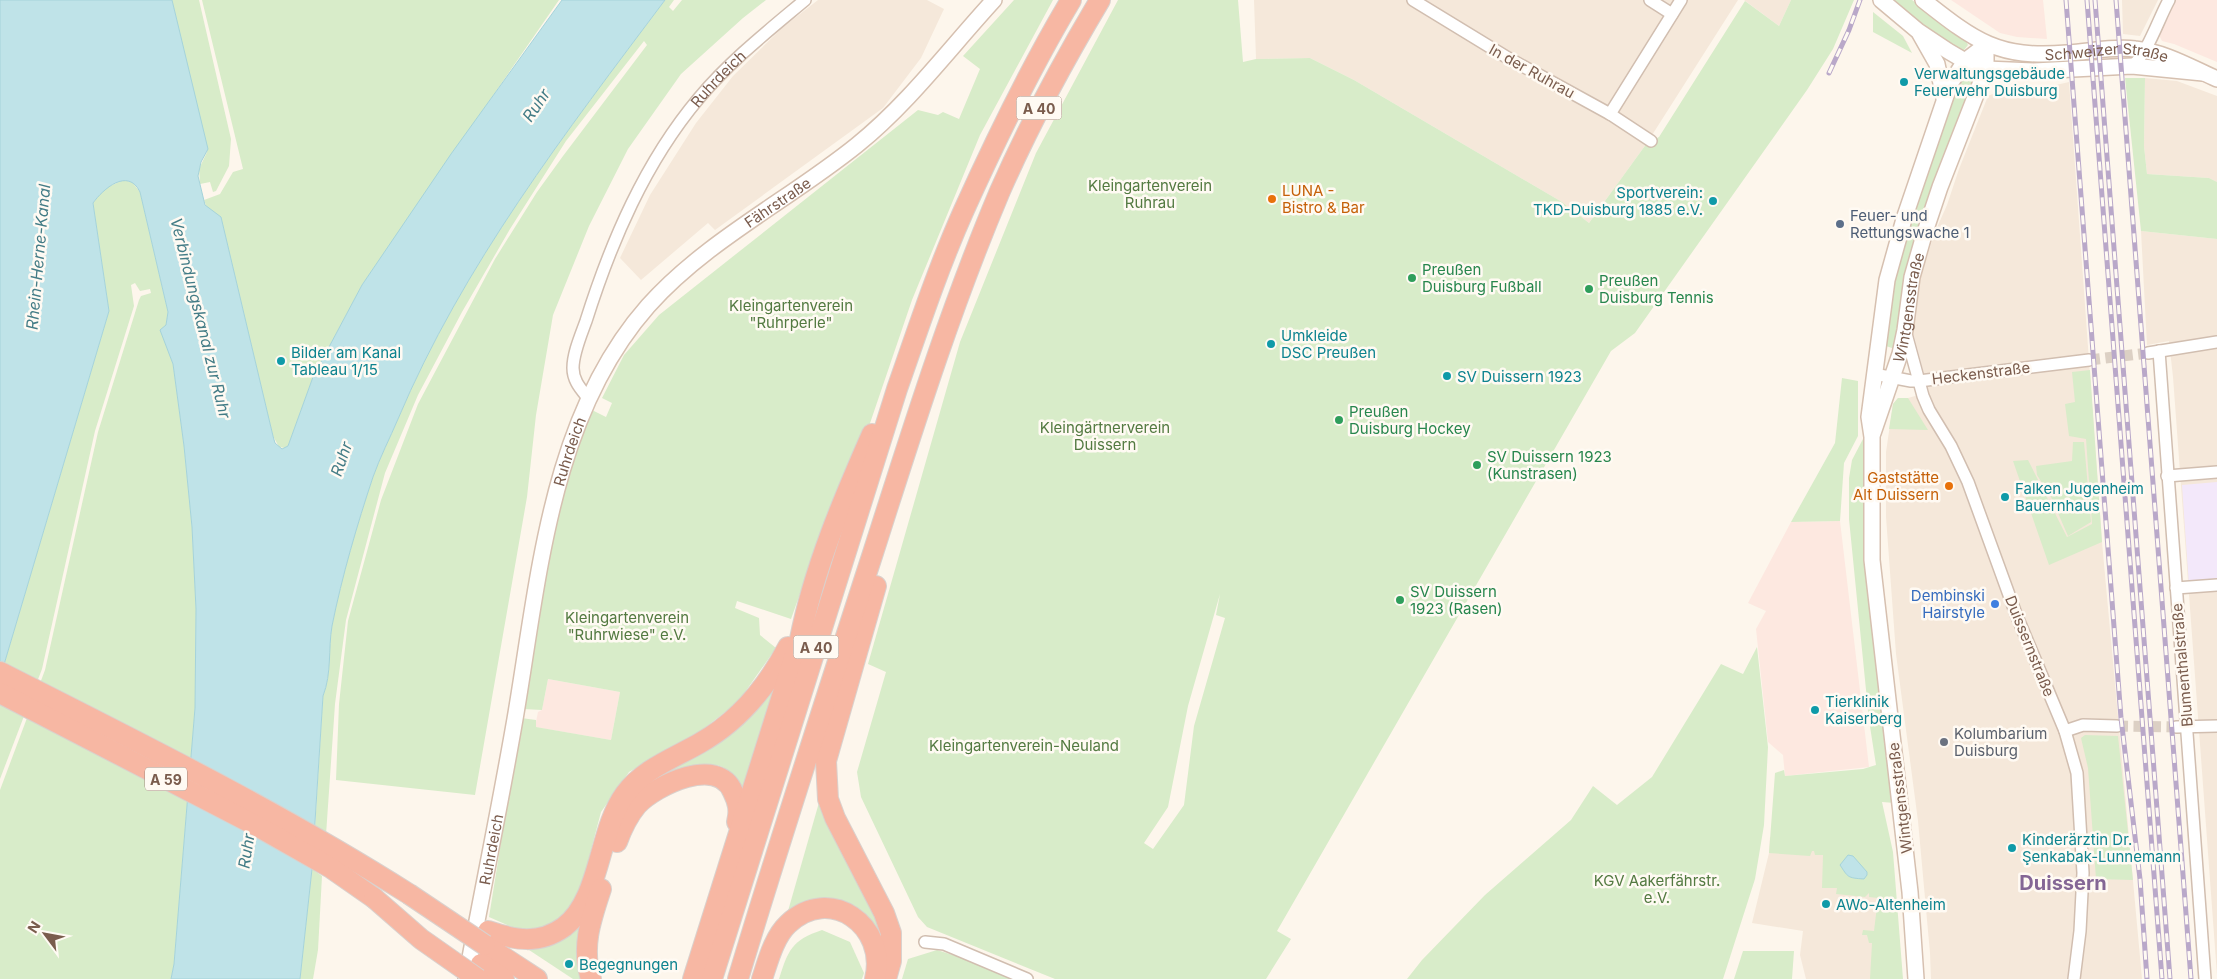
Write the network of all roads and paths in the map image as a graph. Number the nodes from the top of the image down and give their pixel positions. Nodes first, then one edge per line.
1 (805, 0) edge
2 (990, 0) edge
3 (994, 0) edge
4 (1071, 0) edge
5 (1100, 0) edge
6 (1413, 0) edge
7 (1650, 0) edge
8 (1681, 0) edge
9 (1882, 0) edge
10 (1923, 0) edge
11 (2169, 0) edge
12 (1672, 14) junction
13 (980, 15) junction
14 (1918, 31) junction
15 (1986, 45) junction
16 (2146, 50) junction
17 (1965, 61) junction
18 (2132, 66) junction
19 (2156, 68) junction
20 (1986, 69) junction
21 (2210, 76) edge
22 (1944, 99) junction
23 (1610, 114) junction
24 (1651, 141) dead end
25 (1905, 330) junction
26 (2217, 342) edge
27 (2089, 360) tunnel mouth
28 (1883, 375) junction
29 (1919, 381) junction
30 (897, 389) junction
31 (588, 398) junction
32 (2217, 472) edge
33 (2167, 476) junction
34 (887, 509) junction
35 (2217, 585) edge
36 (2176, 588) junction
37 (806, 611) junction
38 (0, 672) edge
39 (0, 694) edge
40 (2117, 726) tunnel mouth
41 (2217, 726) edge
42 (2181, 727) junction
43 (2065, 731) junction
44 (776, 853) junction
45 (724, 876) junction
46 (487, 938) junction
47 (925, 942) dead end
48 (480, 974) edge
49 (531, 975) edge
50 (466, 979) edge
51 (504, 979) edge
52 (543, 979) edge
53 (591, 979) edge
54 (693, 979) edge
55 (712, 979) edge
56 (738, 979) edge
57 (747, 979) edge
58 (762, 979) edge
59 (875, 979) edge
60 (886, 979) edge
61 (1027, 979) edge
62 (1916, 979) edge
63 (2074, 979) edge
64 (2205, 979) edge

1 - 31 street, Ruhrdeich
2 - 13 main road
3 - 13 main road
4 - 30 highway, A 40
5 - 34 highway, A 40
6 - 23 street, In der Ruhrau
7 - 12 street
8 - 12 street
9 - 14 main road
10 - 15 main road, Schweizer Straße
11 - 16 street
12 - 23 street
13 - 31 main road, Fährstraße
14 - 17 main road, Schweizer Straße
14 - 22 main road, Wintgensstraße
15 - 16 main road, Schweizer Straße
15 - 17 main road, Wintgensstraße
15 - 20 main road, Wintgensstraße
16 - 18 street
16 - 19 street
16 - 21 main road, Schweizer Straße
17 - 20 main road, Schweizer Straße
17 - 22 main road, Wintgensstraße
18 - 19 main road, Schweizer Straße
18 - 20 main road, Schweizer Straße
19 - 21 main road, Schweizer Straße
20 - 25 main road, Wintgensstraße
22 - 28 main road, Wintgensstraße
23 - 24 street, In der Ruhrau
25 - 28 main road, Wintgensstraße
25 - 29 street, Duissernstraße
26 - 33 street, Blumenthalstraße
27 - 29 street, Heckenstraße
28 - 29 street, Heckenstraße
28 - 62 main road, Wintgensstraße
29 - 43 street, Duissernstraße
30 - 37 highway
30 - 55 highway, A 40
31 - 50 main road, Ruhrdeich
32 - 33 street
33 - 36 street, Blumenthalstraße
34 - 44 highway, A 40
34 - 60 highway
35 - 36 street
36 - 42 street, Blumenthalstraße
37 - 45 highway
37 - 46 highway
38 - 46 highway, A 59, bridge
39 - 48 highway, A 59, bridge
40 - 43 street
41 - 42 street
42 - 64 street, Blumenthalstraße
43 - 63 street, Duissernstraße
44 - 56 highway, A 40
44 - 57 highway
45 - 53 highway
45 - 54 highway
46 - 49 highway, A 59
47 - 61 street
48 - 51 highway
49 - 52 highway
58 - 59 highway

